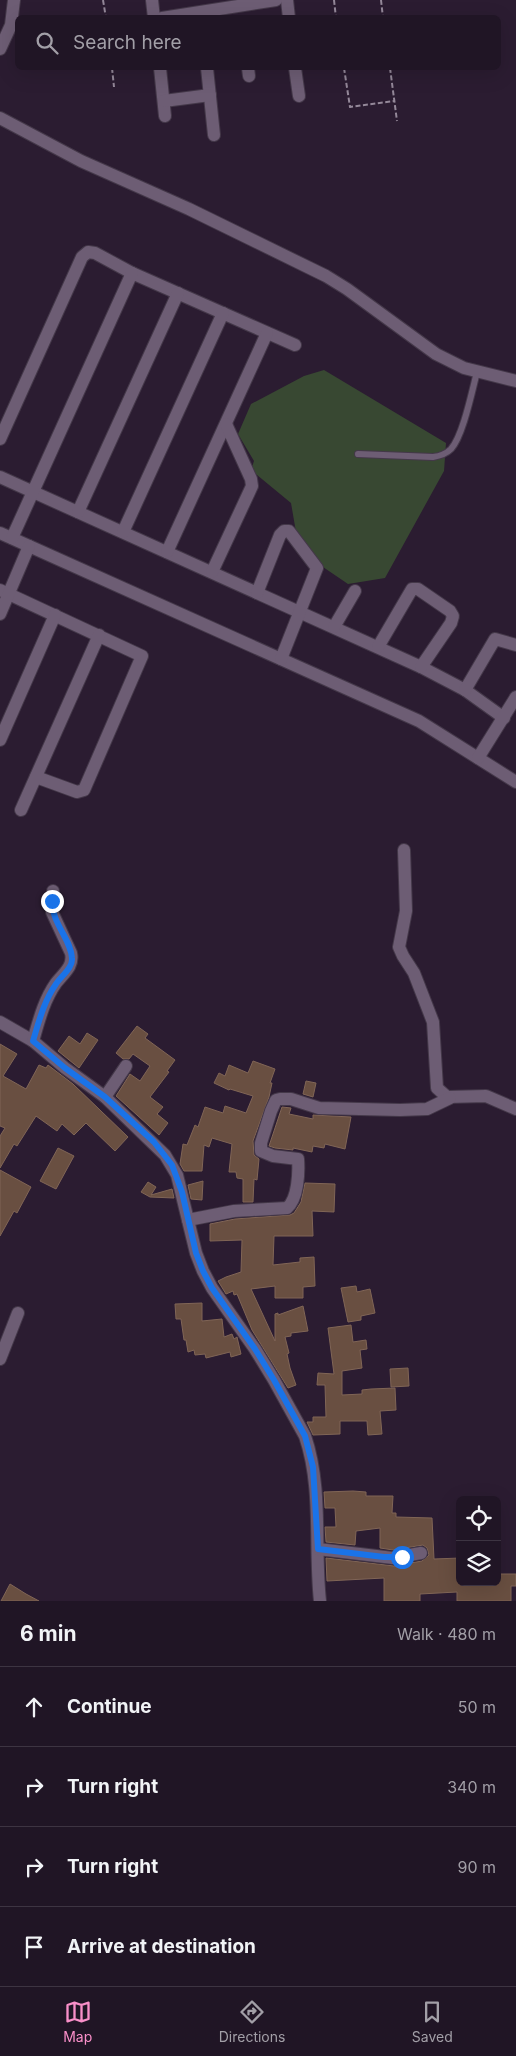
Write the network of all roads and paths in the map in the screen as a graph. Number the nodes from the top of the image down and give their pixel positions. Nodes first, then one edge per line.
1 (14, 0) edge
2 (103, 0) edge
3 (152, 0) edge
4 (276, 0) edge
5 (287, 0) edge
6 (334, 0) edge
7 (381, 0) edge
8 (243, 7) edge
9 (200, 10) edge
10 (106, 15) edge
11 (154, 15) edge
12 (176, 15) edge
13 (289, 15) edge
14 (336, 15) edge
15 (383, 15) edge
16 (0, 49) edge
17 (112, 70) edge
18 (160, 70) edge
19 (207, 70) edge
20 (295, 70) edge
21 (344, 70) edge
22 (390, 70) edge
23 (114, 87) dead end
24 (210, 95) junction
25 (299, 96) dead end
26 (164, 101) junction
27 (394, 101) junction
28 (165, 116) dead end
29 (0, 118) edge
30 (397, 120) dead end
31 (214, 135) dead end
32 (132, 273) junction
33 (178, 293) junction
34 (222, 313) junction
35 (268, 333) junction
36 (295, 345) dead end
37 (477, 372) junction
38 (516, 381) edge
39 (226, 424) junction
40 (0, 439) edge
41 (358, 454) dead end
42 (0, 477) edge
43 (33, 492) junction
44 (78, 512) junction
45 (123, 532) junction
46 (6, 535) edge
47 (29, 546) junction
48 (167, 552) junction
49 (212, 572) junction
50 (356, 591) dead end
51 (4, 592) edge
52 (257, 593) junction
53 (300, 612) junction
54 (0, 614) edge
55 (55, 615) junction
56 (334, 627) junction
57 (99, 635) junction
58 (516, 645) edge
59 (378, 647) junction
60 (282, 659) junction
61 (421, 667) junction
62 (464, 690) junction
63 (516, 698) edge
64 (504, 718) junction
65 (0, 740) edge
66 (478, 758) junction
67 (36, 777) junction
68 (516, 782) edge
69 (21, 810) dead end
70 (404, 850) dead end
71 (53, 891) dead end
72 (0, 1022) edge
73 (33, 1041) junction
74 (126, 1066) dead end
75 (105, 1097) junction
76 (450, 1098) junction
77 (516, 1109) edge
78 (188, 1220) junction
79 (18, 1313) dead end
80 (0, 1359) edge
81 (318, 1549) junction
82 (421, 1553) dead end
83 (320, 1601) edge

1 - 16 street
2 - 10 path
3 - 11 street
4 - 8 street
5 - 13 street
6 - 14 path
7 - 15 path
8 - 9 street
9 - 12 street
17 - 23 path
18 - 26 street
19 - 24 street
20 - 25 street
21 - 27 path
22 - 27 path
24 - 26 street
24 - 31 street
26 - 28 street
27 - 30 path
29 - 37 street
32 - 33 street
32 - 40 street
32 - 43 street
33 - 34 street
33 - 44 street
34 - 35 street
34 - 45 street
35 - 36 street
35 - 39 street
37 - 38 street
37 - 41 lane
39 - 48 street
39 - 49 street
42 - 43 street
43 - 44 street
43 - 46 street
44 - 45 street
45 - 48 street
46 - 47 street
47 - 51 street
47 - 60 street
48 - 49 street
49 - 52 street
50 - 56 street
51 - 54 street
51 - 55 street
52 - 53 street
52 - 53 street
53 - 56 street
53 - 60 street
55 - 57 street
55 - 65 street
56 - 59 street
57 - 67 street
57 - 67 street
58 - 62 street
59 - 61 street
59 - 61 street
60 - 66 street
61 - 62 street
62 - 64 street
63 - 64 street
64 - 66 street
66 - 68 street
67 - 69 street
70 - 76 street
71 - 73 street
72 - 73 street
73 - 75 street
74 - 75 street
75 - 78 street
76 - 77 street
76 - 78 street
78 - 81 street
79 - 80 street
81 - 82 street
81 - 83 street

